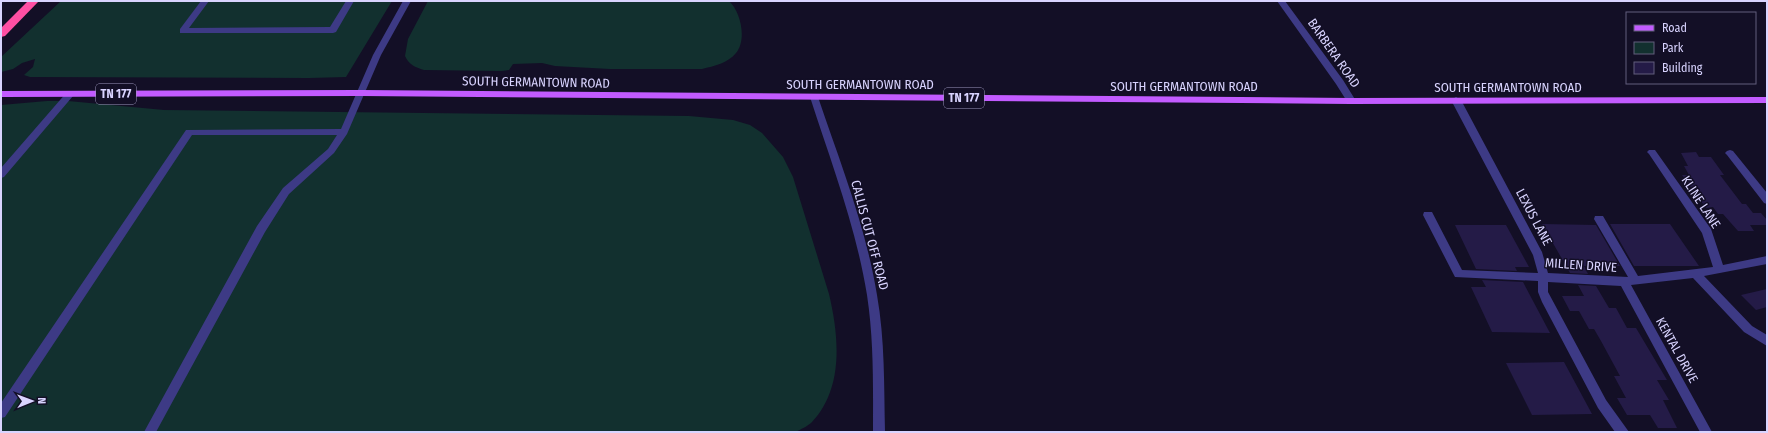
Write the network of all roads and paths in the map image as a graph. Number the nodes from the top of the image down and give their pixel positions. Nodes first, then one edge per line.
1 (34, 1) edge
2 (205, 1) edge
3 (350, 1) edge
4 (407, 1) edge
5 (1282, 1) edge
6 (1, 34) edge
7 (361, 93) junction
8 (1, 94) edge
9 (70, 94) junction
10 (814, 97) junction
11 (1456, 100) junction
12 (1767, 100) edge
13 (1352, 101) junction
14 (344, 132) junction
15 (1652, 152) dead end
16 (1730, 153) dead end
17 (1, 174) edge
18 (1767, 200) edge
19 (1428, 215) dead end
20 (1599, 219) dead end
21 (1767, 260) edge
22 (1719, 270) junction
23 (1695, 273) junction
24 (1543, 277) junction
25 (1635, 280) junction
26 (1624, 282) junction
27 (1767, 342) edge
28 (1, 413) edge
29 (150, 432) edge
30 (878, 432) edge
31 (1623, 432) edge
32 (1706, 432) edge

1 - 6 highway
2 - 3 street
4 - 7 street
5 - 13 street, BARBERA ROAD
7 - 9 main road, SOUTH GERMANTOWN ROAD / TN 177
7 - 10 main road, SOUTH GERMANTOWN ROAD / TN 177
7 - 14 street
8 - 9 main road, SOUTH GERMANTOWN ROAD / TN 177
9 - 17 street
10 - 13 main road, SOUTH GERMANTOWN ROAD / TN 177
10 - 30 street, CALLIS CUT OFF ROAD
11 - 12 main road, SOUTH GERMANTOWN ROAD / TN 177
11 - 13 main road, SOUTH GERMANTOWN ROAD / TN 177
11 - 24 street, LEXUS LANE
14 - 28 street
14 - 29 street
15 - 22 street, KLINE LANE
16 - 18 street
19 - 24 street, MILLEN DRIVE
20 - 25 street
21 - 22 street, MILLEN DRIVE
22 - 23 street, MILLEN DRIVE
23 - 25 street, MILLEN DRIVE
23 - 27 street
24 - 26 street, MILLEN DRIVE
24 - 31 street, LEXUS LANE
25 - 26 street, MILLEN DRIVE
26 - 32 street, KENTAL DRIVE

